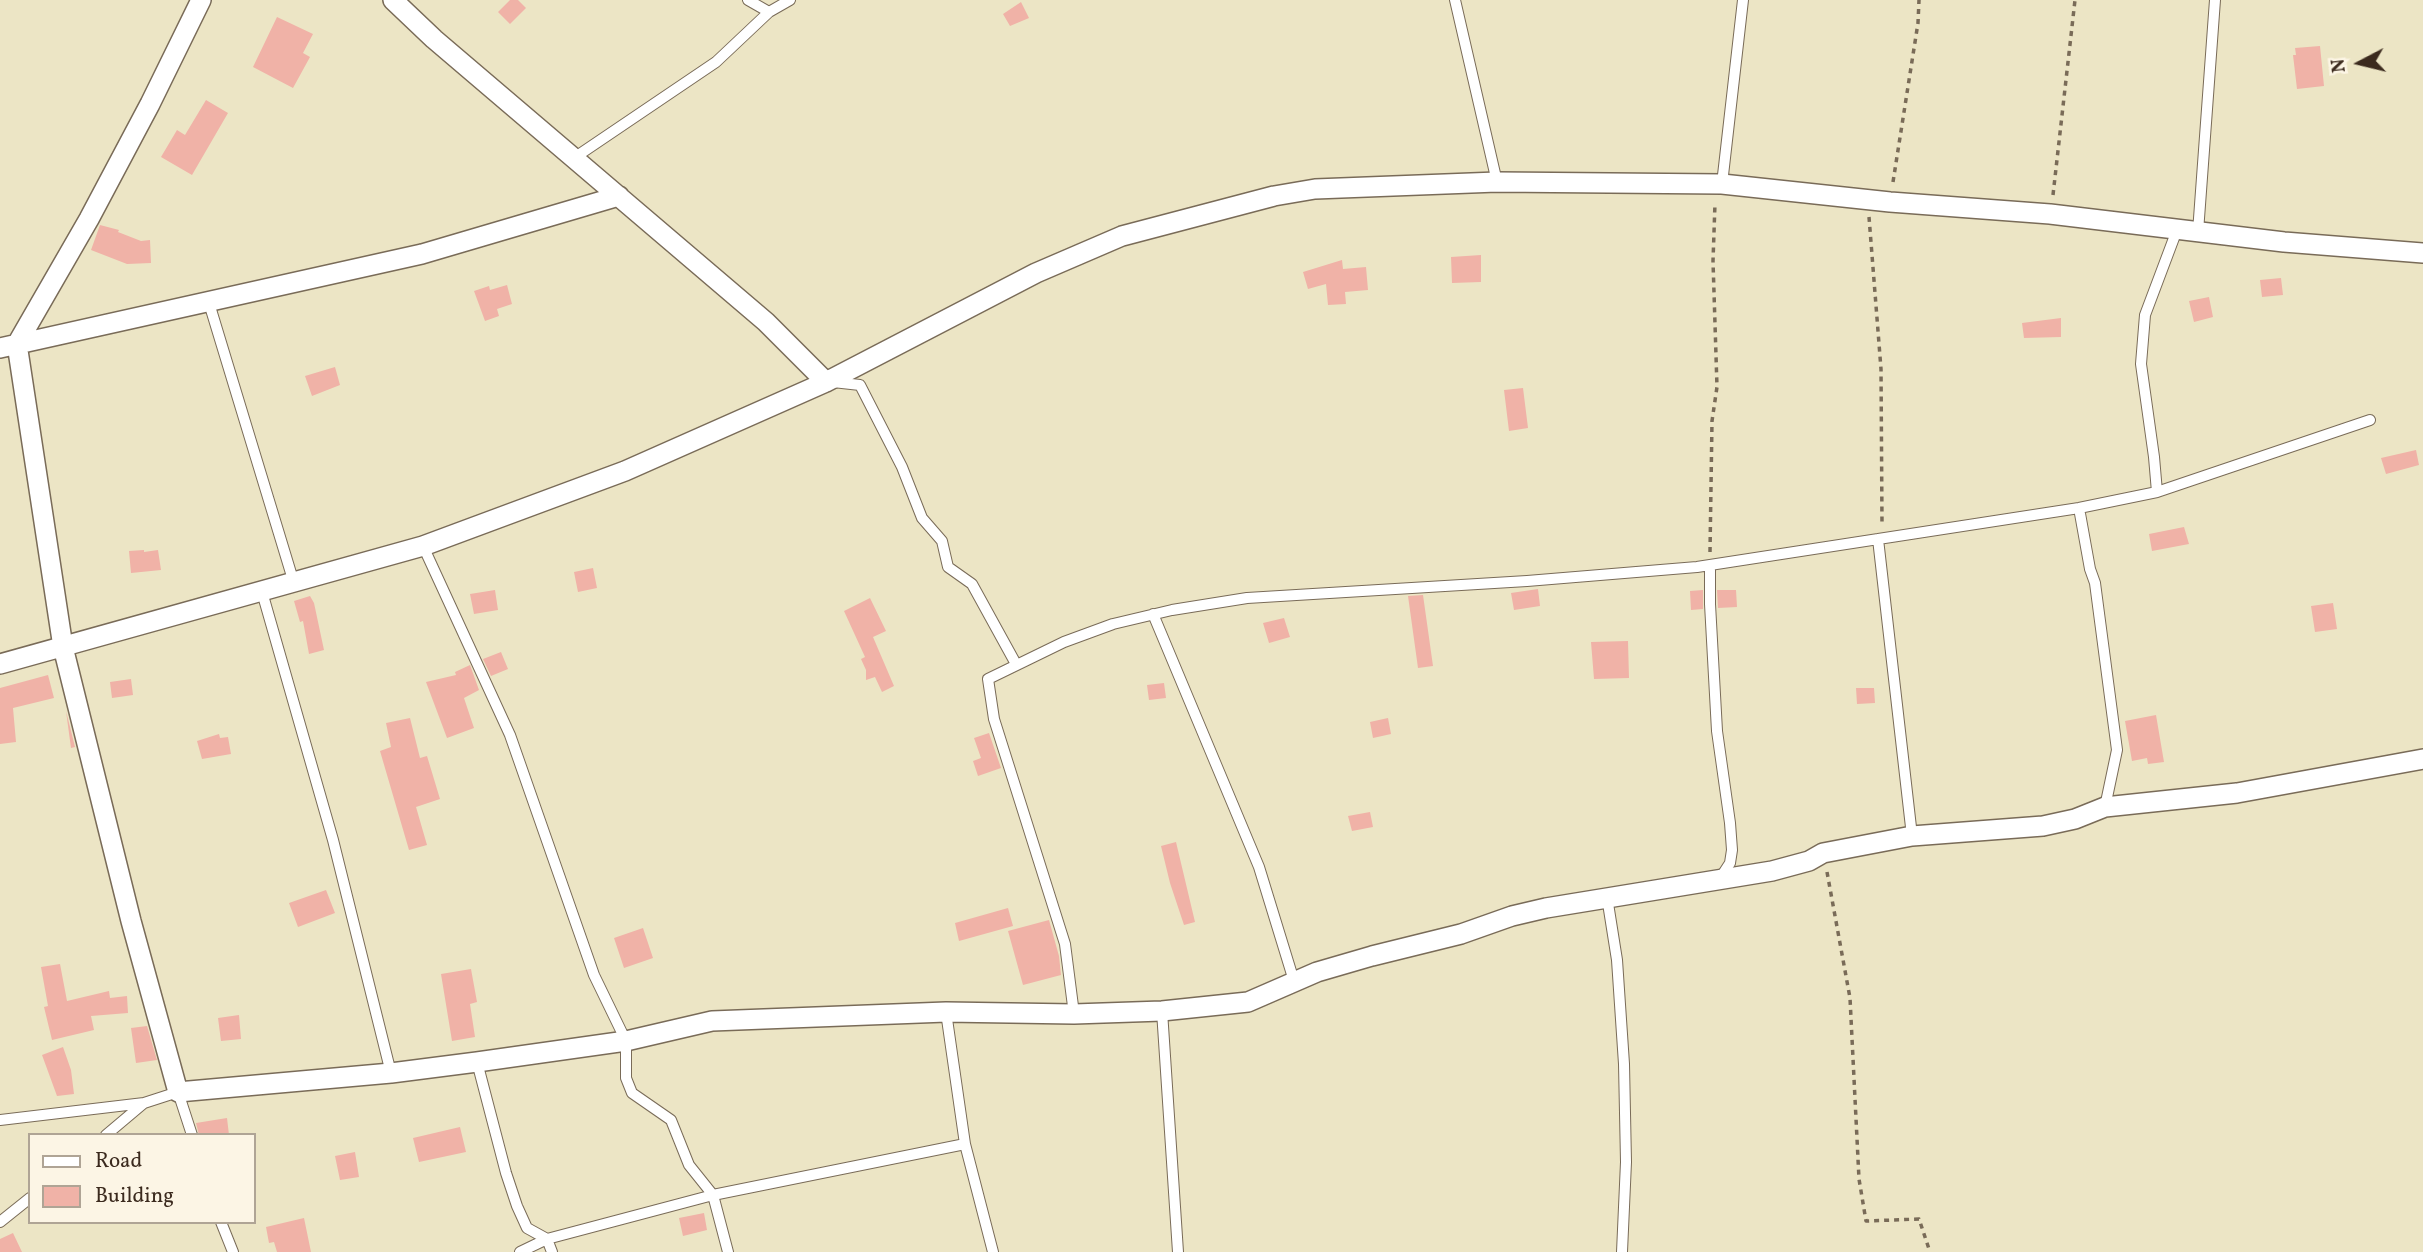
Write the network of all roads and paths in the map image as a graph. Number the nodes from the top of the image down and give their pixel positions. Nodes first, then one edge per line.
1 (201, 0) edge
2 (393, 0) edge
3 (748, 0) edge
4 (790, 0) edge
5 (1455, 0) edge
6 (1743, 0) edge
7 (1919, 0) edge
8 (2075, 0) edge
9 (2215, 0) edge
10 (769, 12) junction
11 (574, 158) junction
12 (1497, 182) junction
13 (1719, 184) junction
14 (619, 196) junction
15 (1870, 200) junction
16 (1890, 202) junction
17 (2050, 214) junction
18 (2177, 230) junction
19 (2198, 232) junction
20 (2423, 253) edge
21 (209, 303) junction
22 (9, 346) edge
23 (826, 382) junction
24 (2370, 420) dead end
25 (2157, 492) junction
26 (2079, 508) junction
27 (1878, 539) junction
28 (423, 546) junction
29 (1710, 565) junction
30 (293, 583) junction
31 (262, 592) junction
32 (1153, 614) junction
33 (63, 648) junction
34 (0, 664) edge
35 (1016, 664) junction
36 (2423, 759) edge
37 (2105, 807) junction
38 (1912, 836) junction
39 (1823, 853) junction
40 (1718, 880) junction
41 (1608, 897) junction
42 (1294, 981) junction
43 (1162, 1011) junction
44 (946, 1012) junction
45 (1074, 1014) junction
46 (626, 1041) junction
47 (477, 1062) junction
48 (391, 1073) junction
49 (178, 1092) junction
50 (144, 1103) junction
51 (0, 1120) edge
52 (108, 1133) edge
53 (191, 1133) edge
54 (965, 1144) junction
55 (713, 1195) junction
56 (28, 1200) edge
57 (0, 1222) edge
58 (222, 1224) edge
59 (547, 1239) junction
60 (233, 1252) edge
61 (520, 1252) edge
62 (552, 1252) edge
63 (728, 1252) edge
64 (993, 1252) edge
65 (1178, 1252) edge
66 (1622, 1252) edge
67 (1930, 1252) edge

1 - 22 street
2 - 11 street
3 - 10 lane
4 - 10 lane
5 - 12 lane
6 - 13 lane
7 - 16 path
8 - 17 path
9 - 19 lane
10 - 11 lane
11 - 14 street
12 - 13 street
12 - 23 street
13 - 15 street
13 - 29 path
14 - 21 street
14 - 23 street
15 - 16 street
15 - 27 path
16 - 17 street
17 - 18 street
18 - 19 street
18 - 25 lane
19 - 20 street
21 - 22 street
21 - 30 lane
22 - 33 street
23 - 28 street
23 - 35 lane
24 - 25 lane
25 - 26 lane
26 - 27 lane
26 - 37 lane
27 - 29 lane
27 - 38 lane
28 - 30 street
28 - 46 lane
29 - 32 lane
29 - 40 lane
30 - 31 street
31 - 33 street
31 - 48 lane
32 - 35 lane
32 - 42 lane
33 - 34 street
33 - 49 street
35 - 45 lane
36 - 37 street
37 - 38 street
38 - 39 street
39 - 40 street
39 - 67 path
40 - 41 street
41 - 42 street
41 - 66 lane
42 - 43 street
43 - 45 street
43 - 65 lane
44 - 45 street
44 - 46 street
44 - 54 lane
46 - 47 street
46 - 55 lane
47 - 48 street
47 - 59 lane
48 - 49 street
49 - 50 lane
49 - 53 lane
50 - 51 lane
50 - 52 lane
54 - 55 lane
54 - 64 lane
55 - 59 lane
55 - 63 lane
56 - 57 lane
58 - 60 lane
59 - 61 lane
59 - 62 lane

